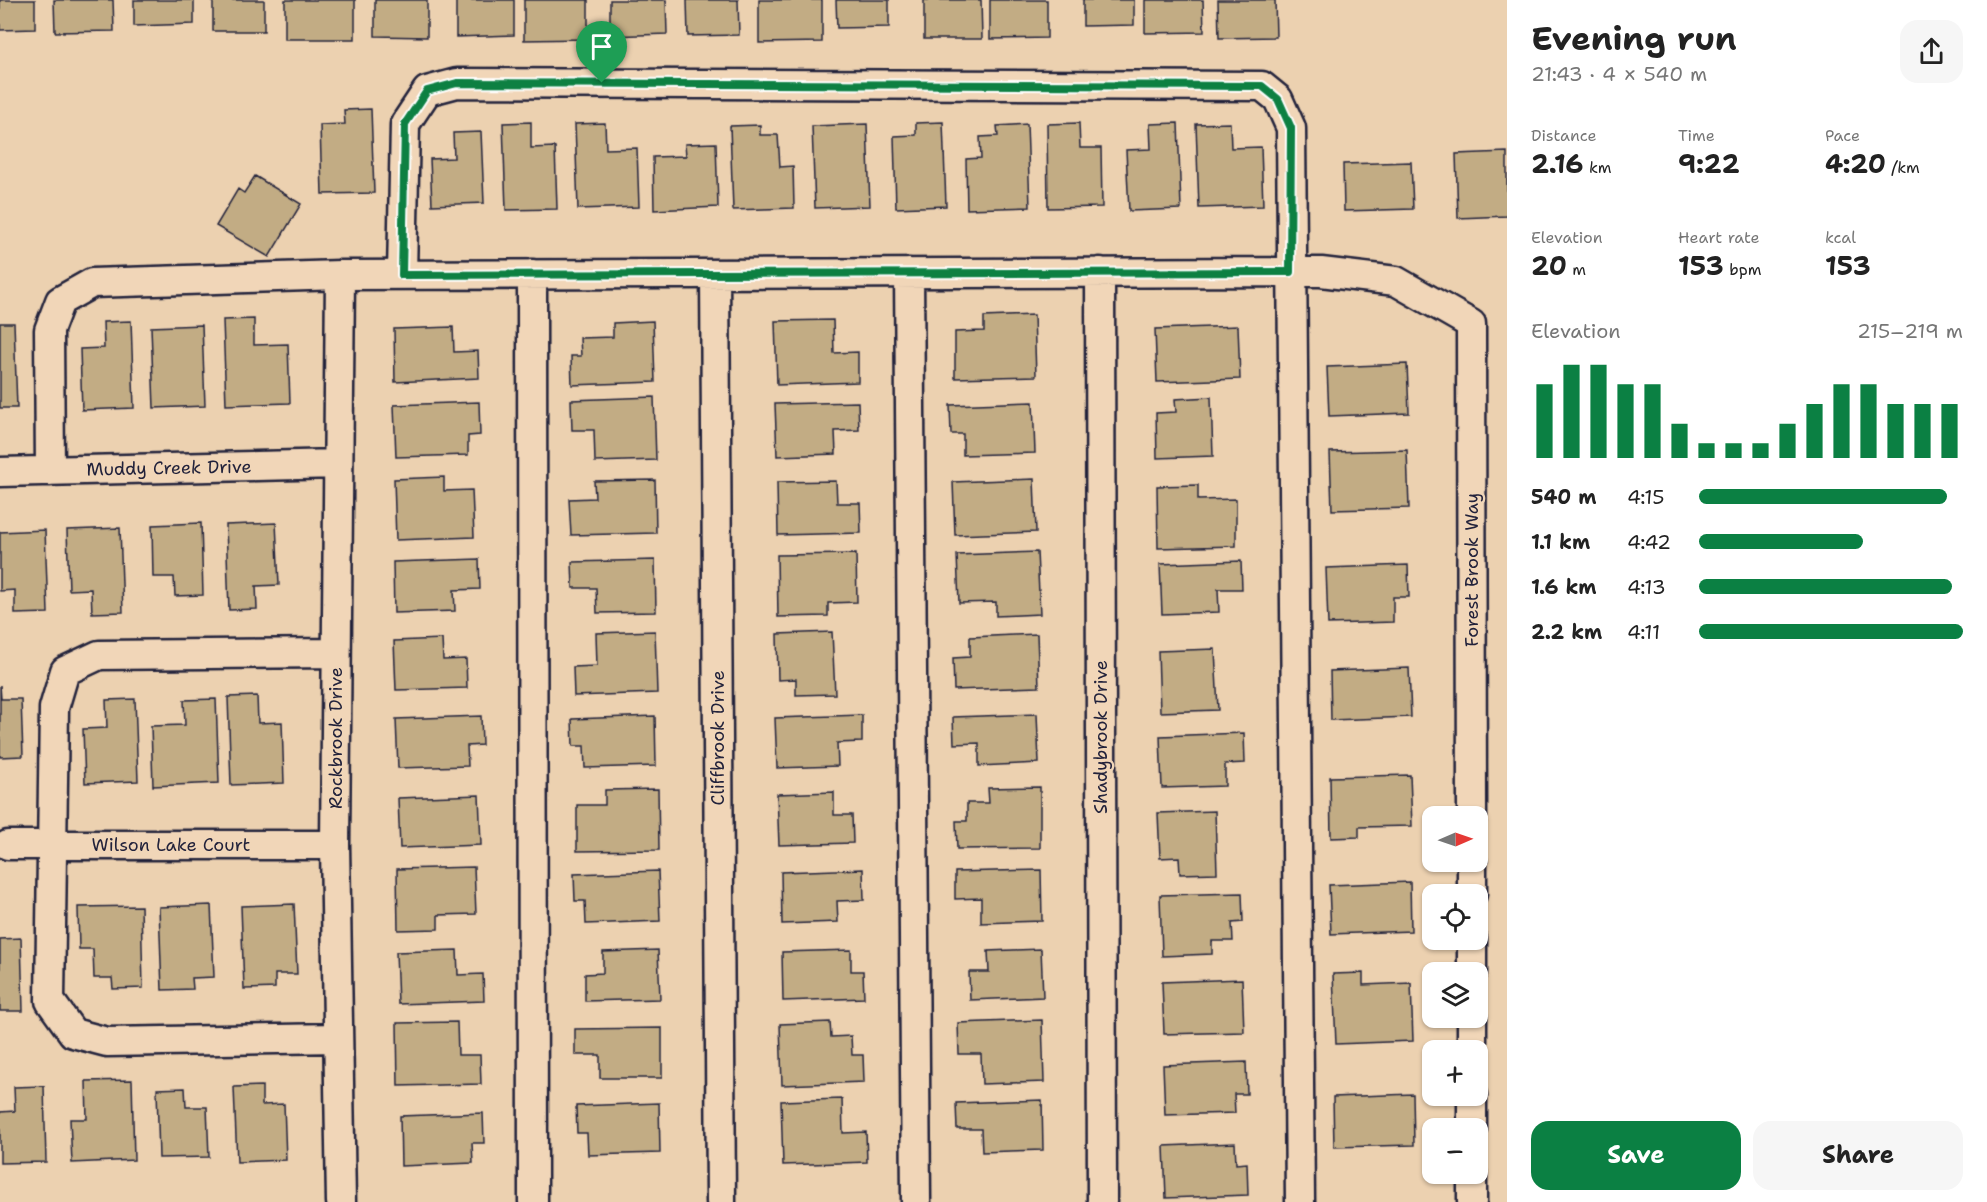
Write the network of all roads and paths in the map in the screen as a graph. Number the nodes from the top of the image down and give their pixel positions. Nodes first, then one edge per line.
1 (1100, 272) junction
2 (1290, 272) junction
3 (909, 273) junction
4 (532, 274) junction
5 (715, 274) junction
6 (340, 275) junction
7 (402, 275) junction
8 (339, 464) junction
9 (50, 471) junction
10 (0, 472) edge
11 (336, 653) junction
12 (1472, 806) edge
13 (8, 845) dead end
14 (52, 845) junction
15 (335, 845) junction
16 (338, 1038) junction
17 (1472, 1184) edge
18 (341, 1202) edge
19 (533, 1202) edge
20 (721, 1202) edge
21 (916, 1202) edge
22 (1102, 1202) edge
23 (1300, 1202) edge
24 (1472, 1202) edge

1 - 2 street
1 - 3 street
1 - 22 street, Shadybrook Drive
2 - 7 street
2 - 12 street, Forest Brook Way
2 - 23 street
3 - 5 street
3 - 21 street
4 - 5 street
4 - 7 street
4 - 19 street
5 - 20 street, Cliffbrook Drive
6 - 7 street
6 - 8 street, Rockbrook Drive
6 - 9 street
8 - 9 street, Muddy Creek Drive
8 - 11 street, Rockbrook Drive
9 - 10 street, Muddy Creek Drive
11 - 14 street
11 - 15 street, Rockbrook Drive
13 - 14 street, Wilson Lake Court
14 - 15 street, Wilson Lake Court
14 - 16 street
15 - 16 street, Rockbrook Drive
16 - 18 street, Rockbrook Drive
17 - 24 street

